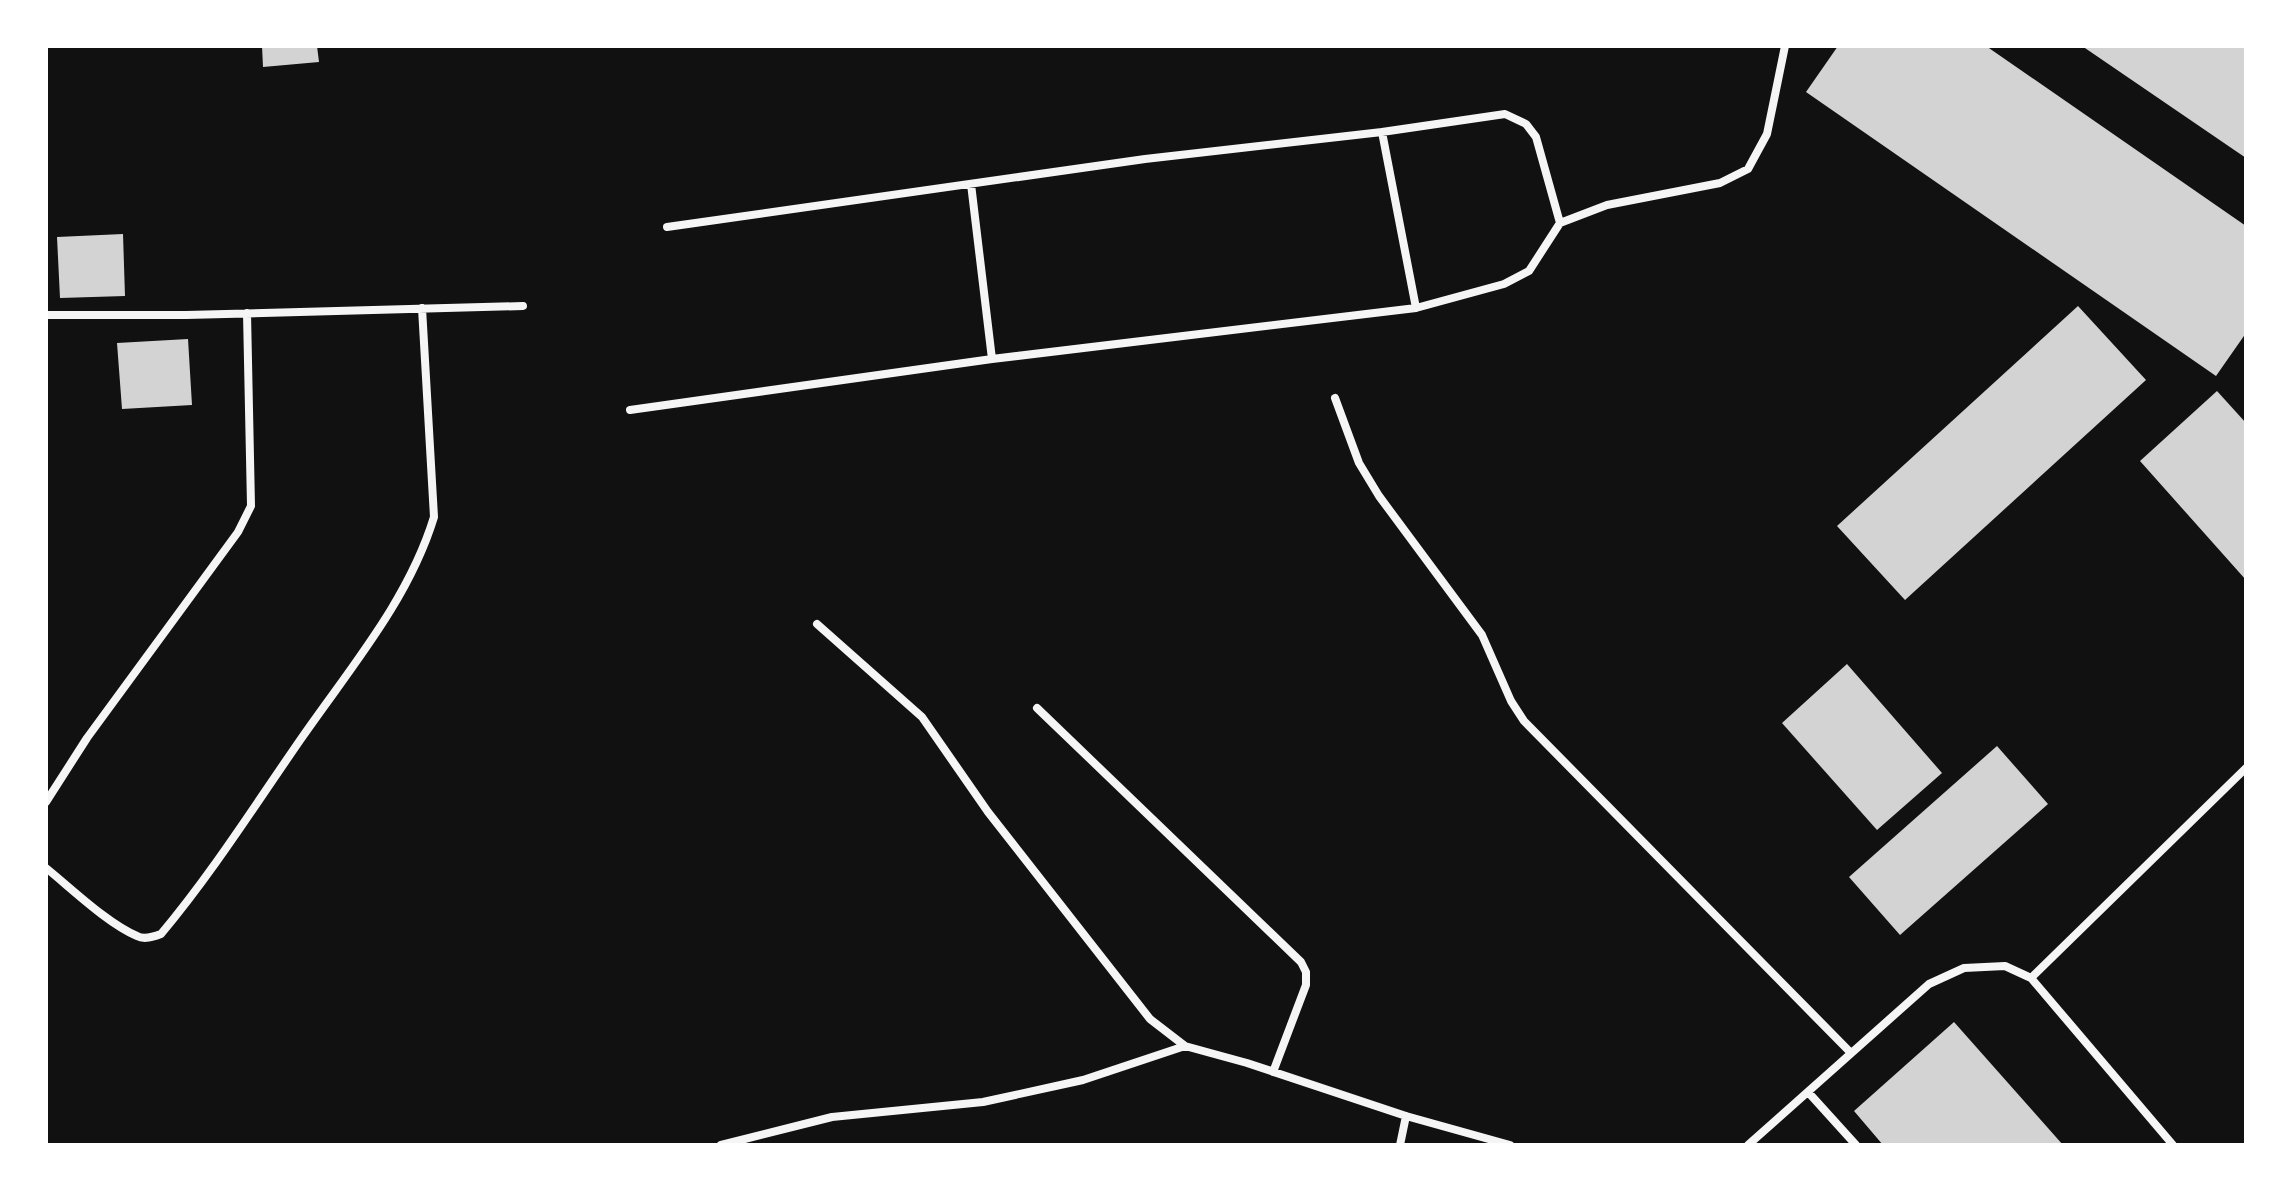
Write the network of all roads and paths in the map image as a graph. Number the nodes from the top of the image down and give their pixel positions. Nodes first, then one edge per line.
1 (1785, 46) edge
2 (1382, 132) junction
3 (971, 184) junction
4 (1560, 223) junction
5 (667, 227) dead end
6 (523, 306) dead end
7 (422, 308) junction
8 (1416, 308) junction
9 (247, 313) junction
10 (46, 315) edge
11 (992, 359) junction
12 (1335, 398) dead end
13 (630, 410) dead end
14 (817, 624) dead end
15 (1037, 708) dead end
16 (2246, 768) edge
17 (46, 802) edge
18 (46, 868) edge
19 (2031, 978) junction
20 (1185, 1046) junction
21 (1851, 1053) junction
22 (1273, 1072) junction
23 (1808, 1092) junction
24 (1406, 1116) junction
25 (721, 1145) edge
26 (1400, 1145) edge
27 (1510, 1145) edge
28 (1748, 1145) edge
29 (1856, 1145) edge
30 (2173, 1145) edge

1 - 4 street
2 - 3 street
2 - 4 street
2 - 8 street
3 - 5 street
3 - 11 street
4 - 8 street
6 - 7 street
7 - 9 street
7 - 18 street
8 - 11 street
9 - 10 street
9 - 17 street
11 - 13 street
12 - 21 street
14 - 20 street
15 - 22 street
16 - 19 street
19 - 21 street
19 - 30 street
20 - 22 street
20 - 25 street
21 - 23 street
22 - 24 street
23 - 28 street
23 - 29 street
24 - 26 street
24 - 27 street

